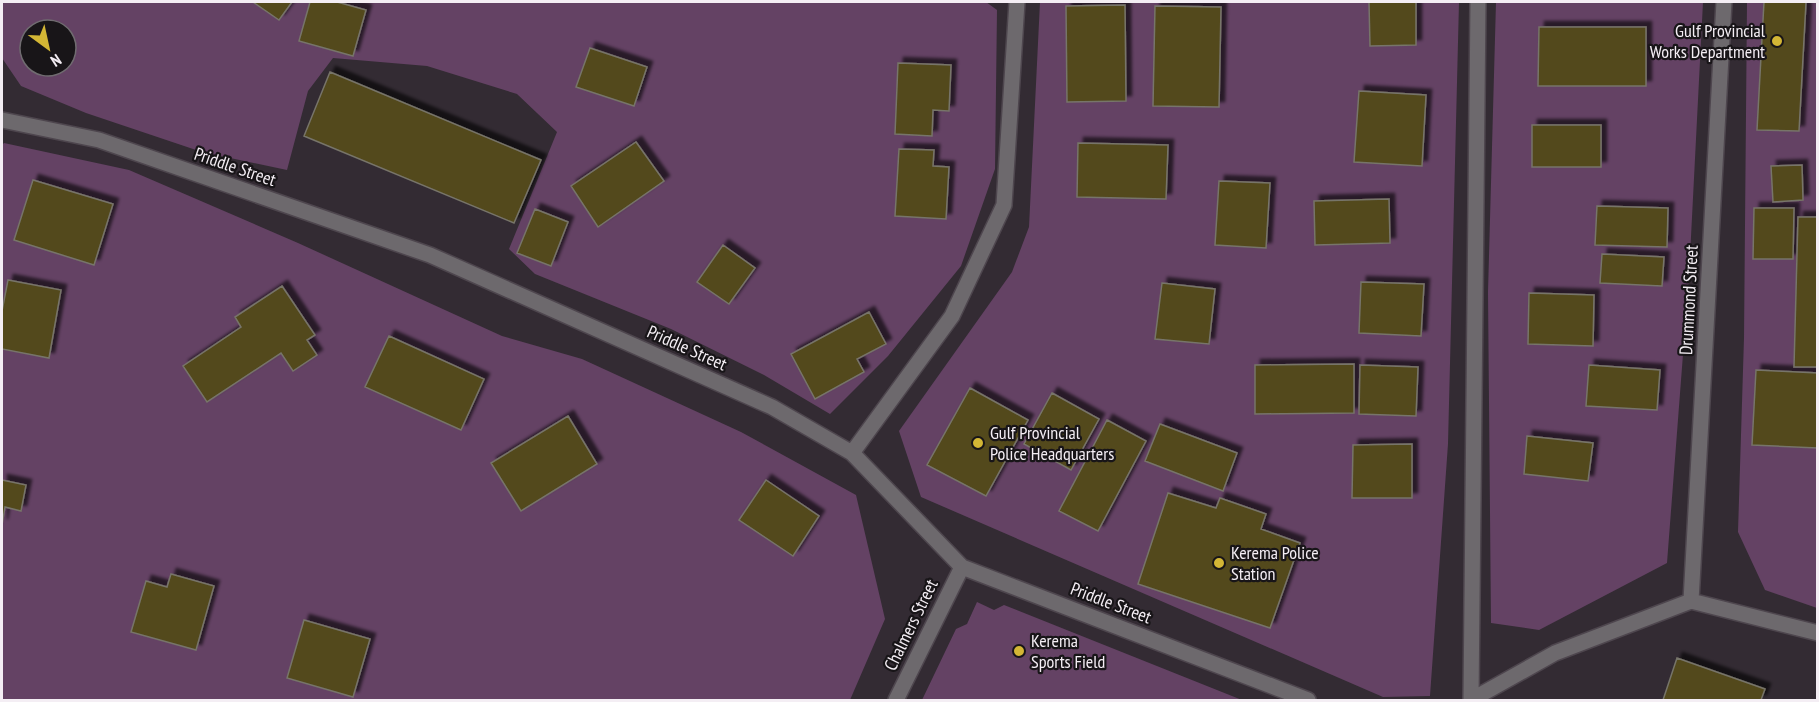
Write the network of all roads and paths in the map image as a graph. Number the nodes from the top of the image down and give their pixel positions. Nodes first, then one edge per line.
1 (1017, 2) edge
2 (1478, 2) edge
3 (1724, 2) edge
4 (2, 120) edge
5 (852, 453) junction
6 (962, 567) junction
7 (1690, 601) junction
8 (1818, 633) edge
9 (896, 700) edge
10 (1308, 700) edge
11 (1471, 700) edge

1 - 5 street
2 - 11 street
3 - 7 street, Drummond Street
4 - 5 street, Priddle Street
5 - 6 street, Priddle Street
6 - 9 street, Chalmers Street
6 - 10 street, Priddle Street
7 - 8 street
7 - 11 street

